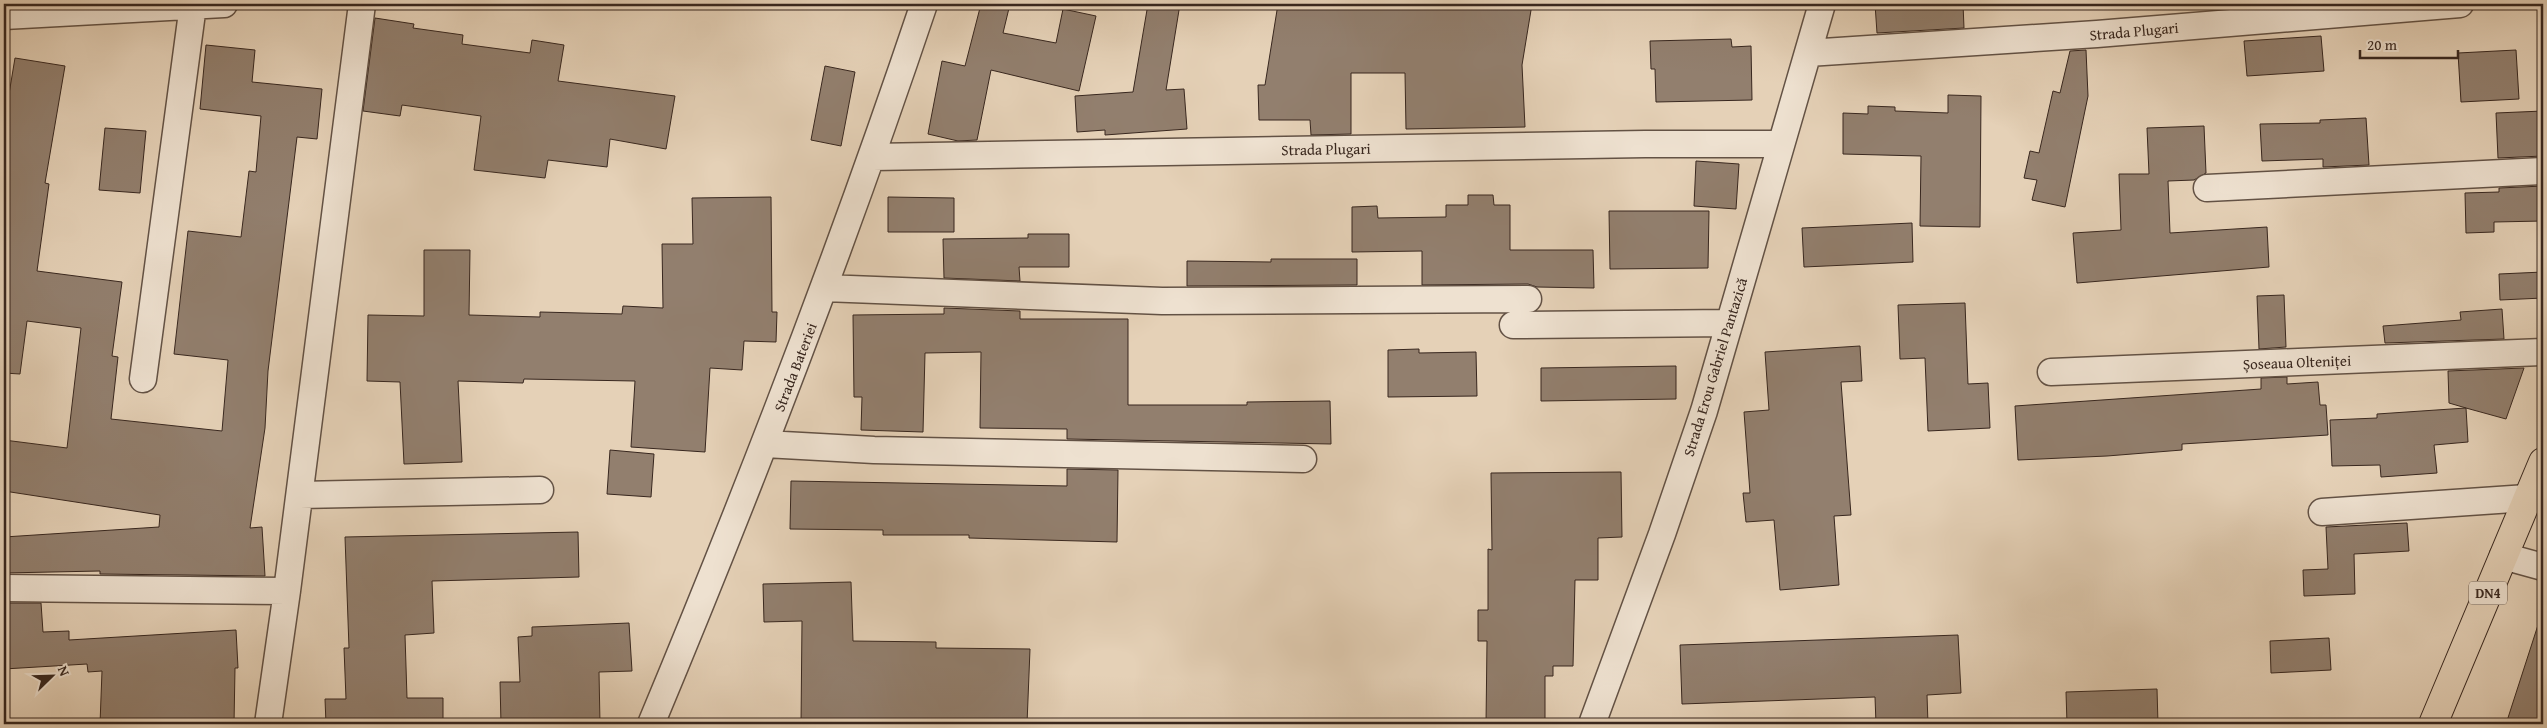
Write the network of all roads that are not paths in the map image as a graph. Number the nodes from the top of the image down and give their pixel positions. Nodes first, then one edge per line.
1 (224, 4) edge
2 (362, 4) edge
3 (924, 4) edge
4 (1822, 4) edge
5 (2460, 4) edge
6 (193, 6) junction
7 (4, 16) edge
8 (1808, 53) junction
9 (1780, 144) junction
10 (873, 157) junction
11 (2543, 171) edge
12 (2207, 188) dead end
13 (824, 288) junction
14 (1528, 299) dead end
15 (1729, 323) junction
16 (1513, 325) dead end
17 (2543, 352) edge
18 (2052, 372) dead end
19 (143, 379) dead end
20 (765, 444) junction
21 (1303, 459) dead end
22 (2543, 462) edge
23 (540, 490) dead end
24 (300, 495) junction
25 (2528, 498) junction
26 (2322, 512) dead end
27 (2503, 556) junction
28 (2543, 567) edge
29 (4, 588) edge
30 (287, 591) junction
31 (268, 724) edge
32 (651, 724) edge
33 (1592, 724) edge
34 (2433, 724) edge

1 - 6 street
2 - 24 street
3 - 10 street, Strada Bateriei
4 - 8 street, Strada Erou Gabriel Pantazică
5 - 8 street, Strada Plugari
6 - 7 street
6 - 19 street
8 - 9 street, Strada Erou Gabriel Pantazică
9 - 10 street, Strada Plugari
9 - 15 street, Strada Erou Gabriel Pantazică
10 - 13 street, Strada Bateriei
11 - 12 street
13 - 14 street
13 - 20 street, Strada Bateriei
15 - 16 street
15 - 33 street, Strada Erou Gabriel Pantazică
17 - 18 street, Șoseaua Olteniței
20 - 21 street
20 - 32 street, Strada Bateriei
22 - 25 main road, DN4
23 - 24 street
24 - 30 street
25 - 26 street
25 - 27 main road, DN4
27 - 28 street
27 - 34 main road, DN4
29 - 30 street
30 - 31 street

